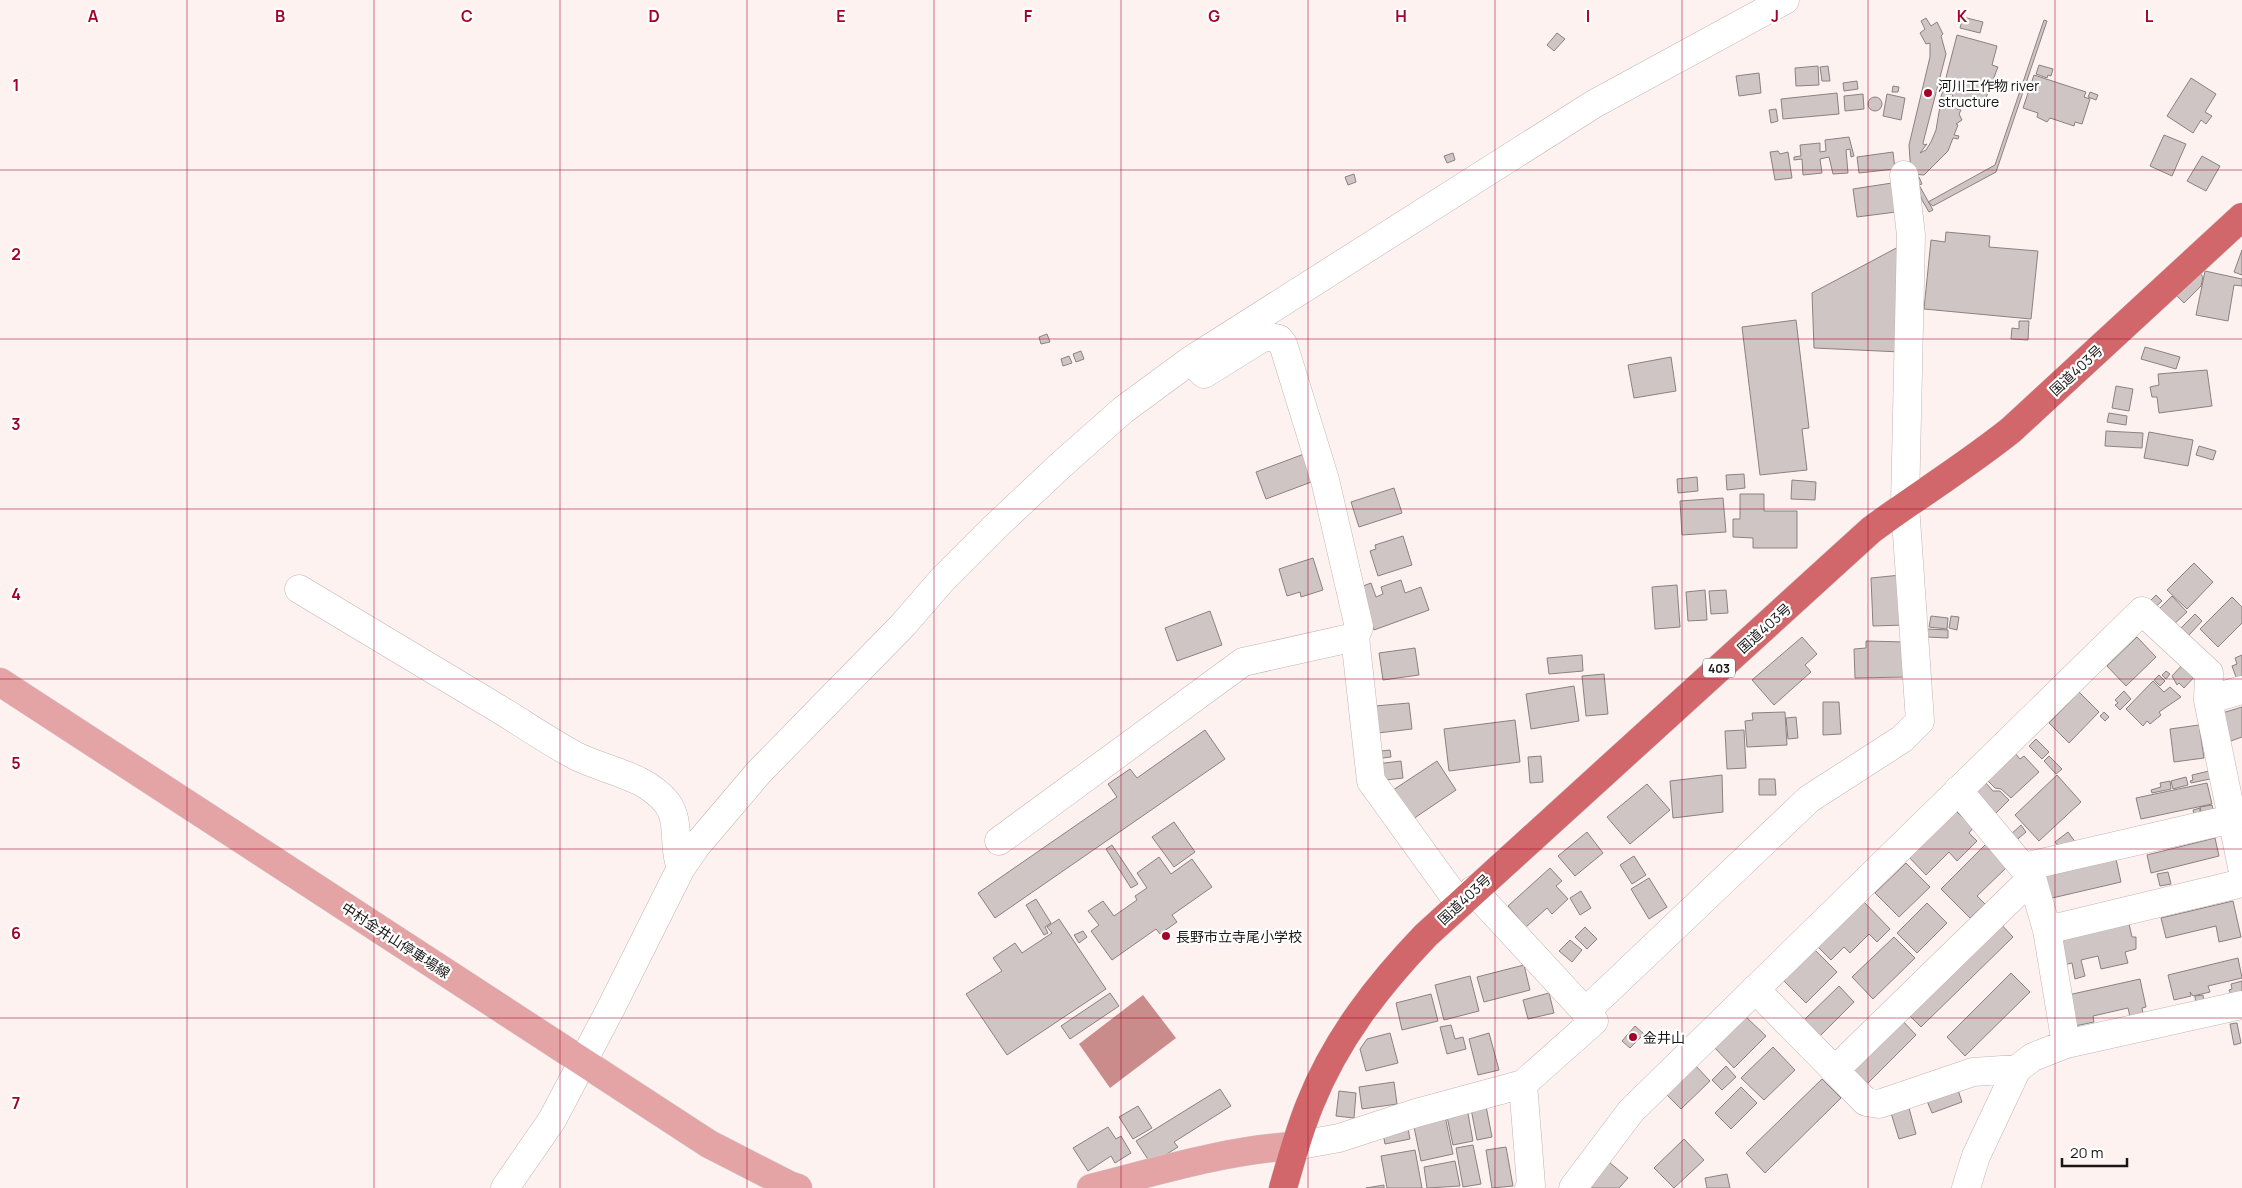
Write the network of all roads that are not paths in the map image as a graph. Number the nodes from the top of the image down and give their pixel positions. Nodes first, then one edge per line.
1 (1785, 0) edge
2 (1904, 175) dead end
3 (2242, 216) edge
4 (1191, 360) junction
5 (1905, 505) junction
6 (300, 589) dead end
7 (1356, 638) junction
8 (0, 682) edge
9 (2242, 690) edge
10 (2208, 700) junction
11 (2232, 764) edge
12 (1958, 790) junction
13 (2232, 820) junction
14 (999, 841) dead end
15 (2242, 867) edge
16 (681, 868) junction
17 (2028, 872) junction
18 (2242, 883) edge
19 (1466, 897) junction
20 (2047, 930) junction
21 (1756, 989) junction
22 (2242, 1004) edge
23 (1586, 1012) junction
24 (2066, 1044) junction
25 (575, 1057) junction
26 (2016, 1069) junction
27 (1835, 1070) junction
28 (1523, 1084) junction
29 (1296, 1146) junction
30 (505, 1188) edge
31 (798, 1188) edge
32 (1091, 1188) edge
33 (1283, 1188) edge
34 (1529, 1188) edge
35 (1573, 1188) edge
36 (1966, 1188) edge

1 - 4 street
2 - 5 street
3 - 5 highway, 国道403号 / 403
4 - 7 street
4 - 16 street
5 - 19 highway, 国道403号 / 403
5 - 23 street
6 - 16 street
7 - 14 street
7 - 19 street
8 - 25 main road, 中村金井山停車場線
9 - 10 street
10 - 11 street
10 - 12 street
11 - 13 street
12 - 17 street
12 - 21 street
13 - 15 street
13 - 17 street
16 - 25 street
17 - 20 street
17 - 27 street
18 - 20 street
19 - 23 street
19 - 29 highway, 国道403号 / 403
20 - 24 street
21 - 27 street
21 - 35 street
22 - 24 street
23 - 28 street
24 - 26 street
25 - 30 street
25 - 31 main road, 中村金井山停車場線
26 - 27 street
26 - 36 street
28 - 29 street
28 - 34 street
29 - 32 main road
29 - 33 highway, 国道403号 / 403

